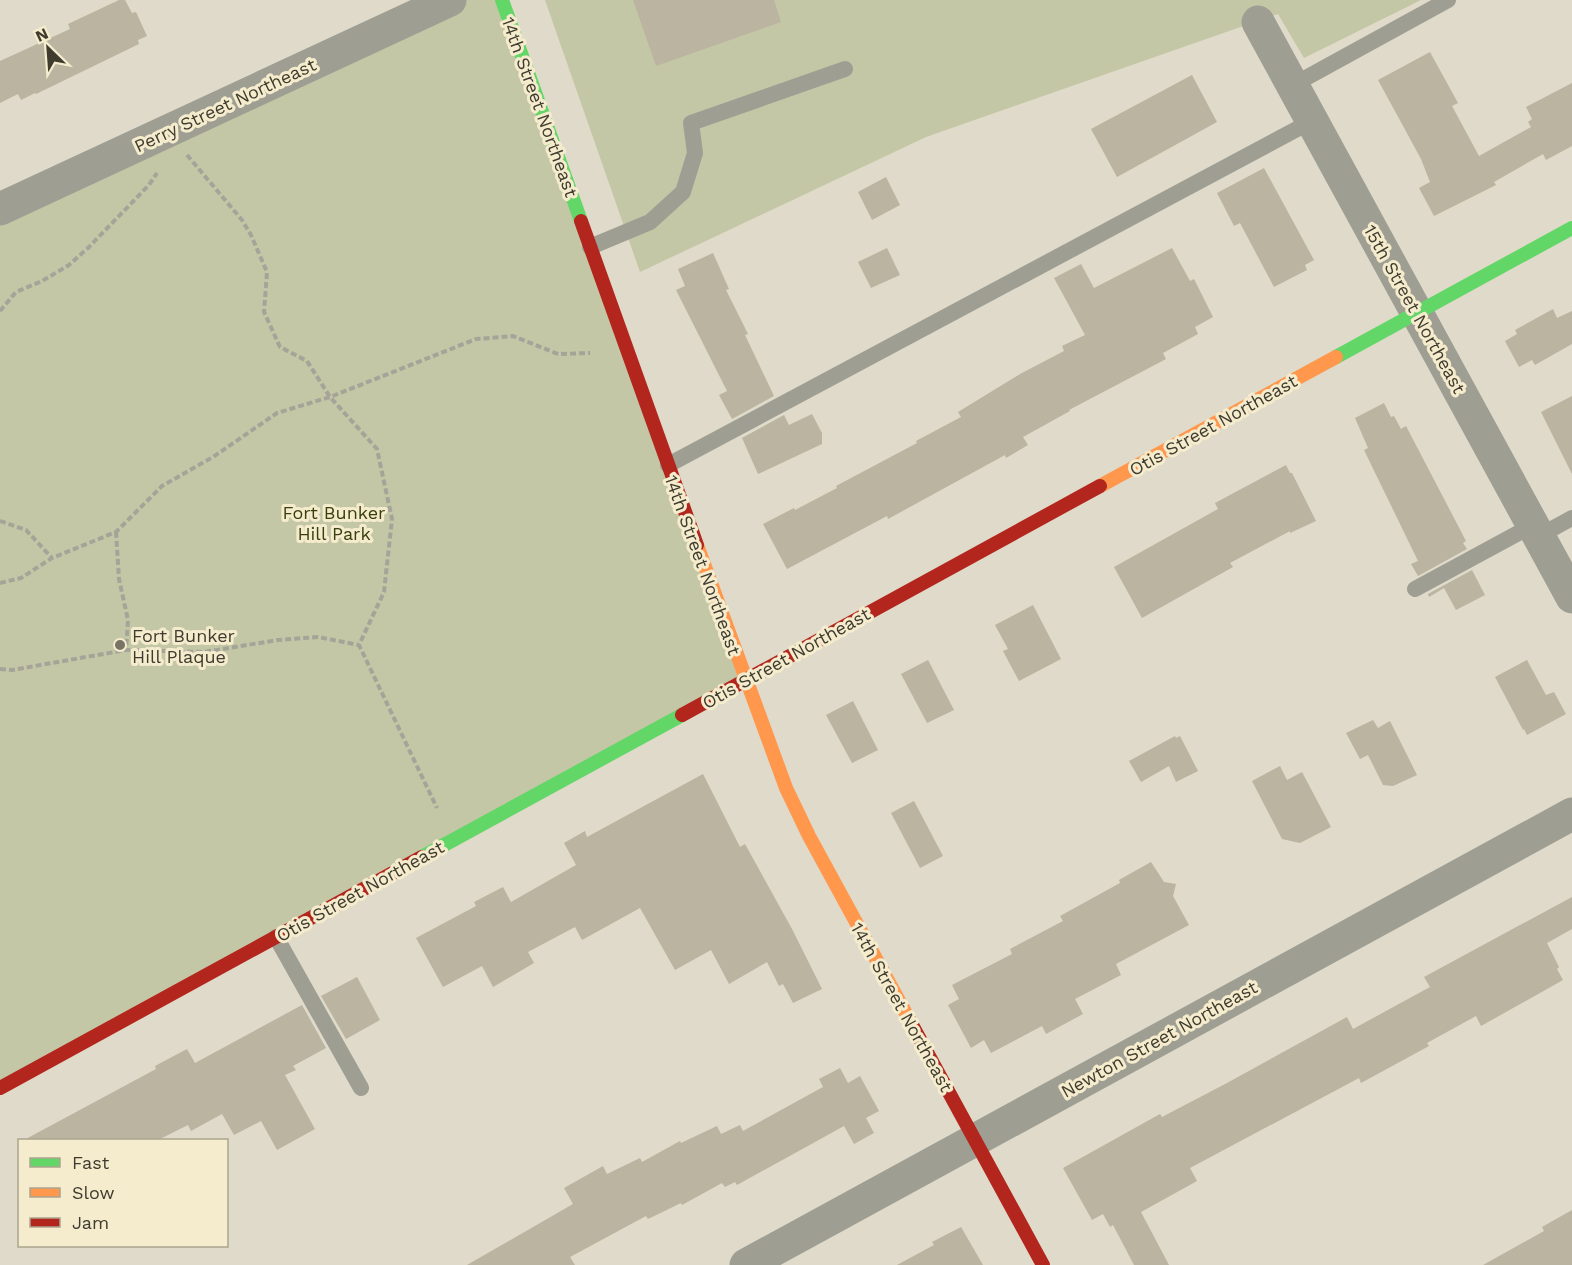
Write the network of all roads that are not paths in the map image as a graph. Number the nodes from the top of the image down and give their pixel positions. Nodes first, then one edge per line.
1 (450, 0) edge
2 (502, 0) edge
3 (1448, 0) edge
4 (1258, 22) dead end
5 (845, 69) dead end
6 (1293, 85) junction
7 (1312, 121) junction
8 (0, 209) edge
9 (1572, 228) edge
10 (590, 247) junction
11 (1417, 313) junction
12 (668, 465) junction
13 (1572, 518) edge
14 (1536, 531) junction
15 (1415, 589) dead end
16 (1572, 597) edge
17 (745, 680) junction
18 (1572, 814) edge
19 (276, 937) junction
20 (0, 1088) edge
21 (361, 1088) dead end
22 (975, 1140) junction
23 (746, 1265) edge
24 (1043, 1265) edge

1 - 8 street, Perry Street Northeast
2 - 10 street, 14th Street Northeast
3 - 6 lane
4 - 6 street, 15th Street Northeast
5 - 10 lane
6 - 7 street, 15th Street Northeast
7 - 11 street, 15th Street Northeast
7 - 12 lane
9 - 11 street, Otis Street Northeast
10 - 12 street, 14th Street Northeast
11 - 14 street, 15th Street Northeast
11 - 17 street, Otis Street Northeast
12 - 17 street, 14th Street Northeast
13 - 14 lane
14 - 15 lane
14 - 16 street, 15th Street Northeast
17 - 19 street, Otis Street Northeast
17 - 22 street, 14th Street Northeast
18 - 22 street, Newton Street Northeast
19 - 20 street, Otis Street Northeast
19 - 21 lane
22 - 23 street, Newton Street Northeast
22 - 24 street, 14th Street Northeast

